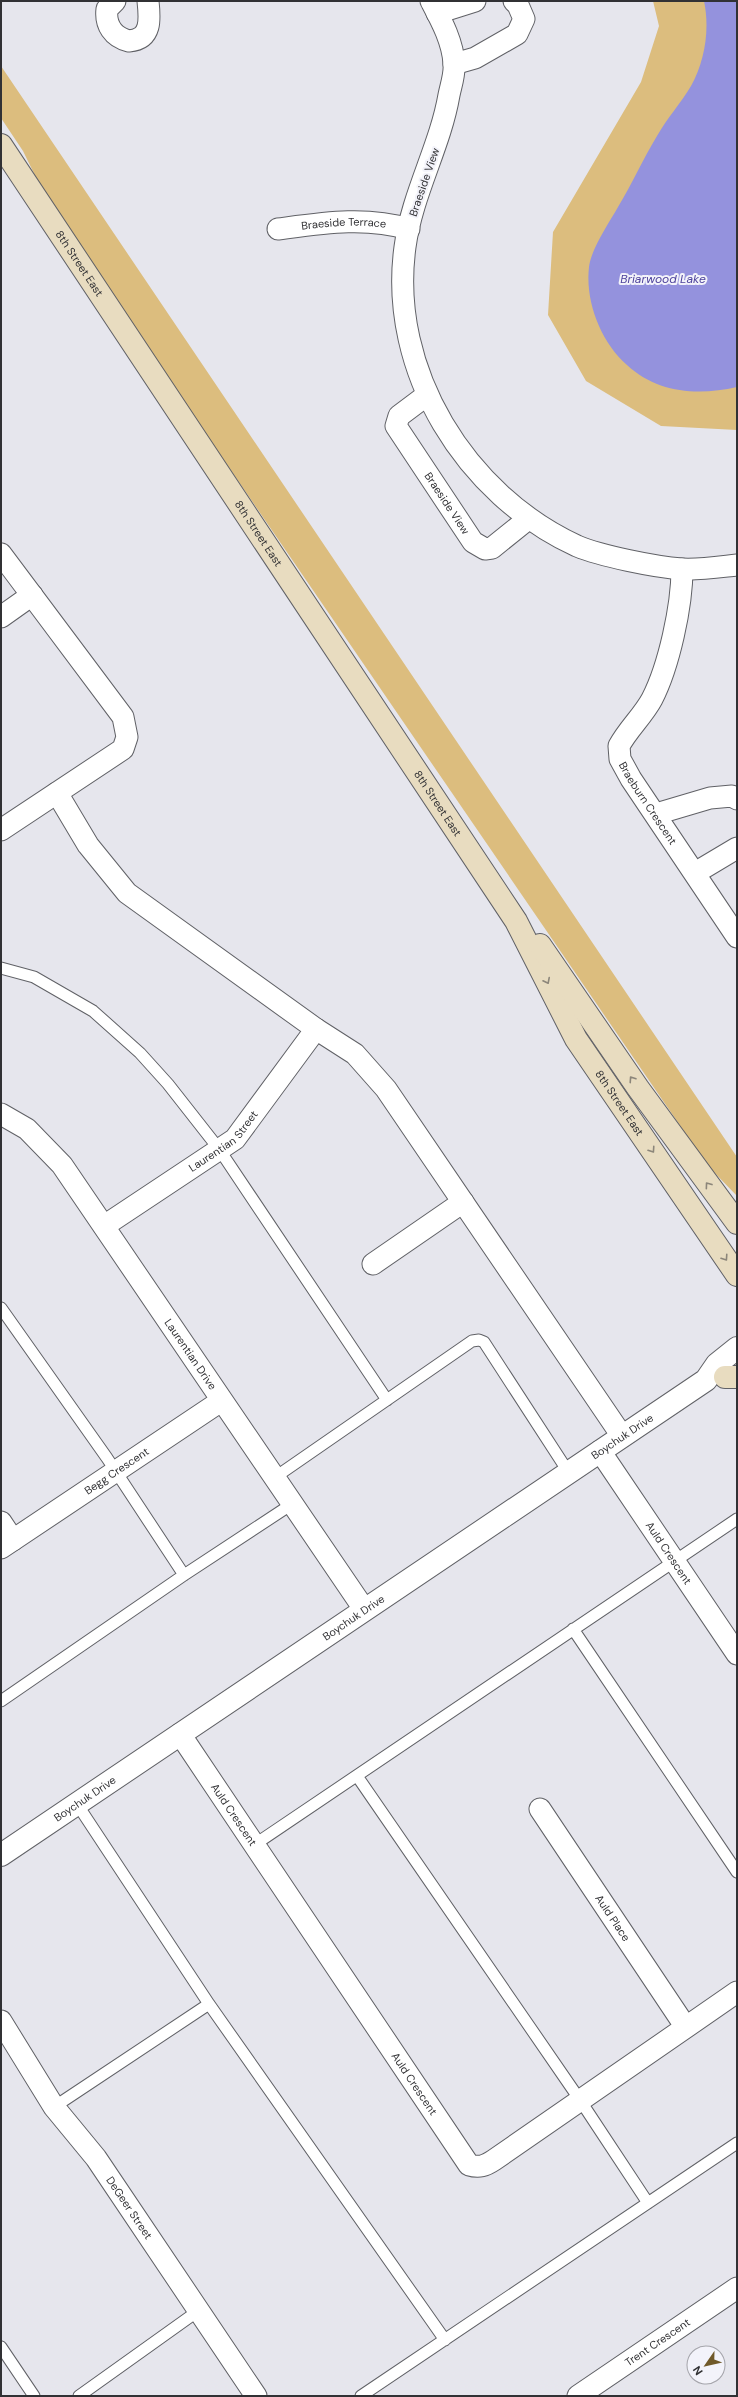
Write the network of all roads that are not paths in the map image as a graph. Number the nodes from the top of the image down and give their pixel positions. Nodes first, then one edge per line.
1 (115, 1) edge
2 (148, 1) edge
3 (475, 1) edge
4 (514, 1) edge
5 (434, 7) edge
6 (454, 64) junction
7 (1, 145) edge
8 (278, 229) dead end
9 (409, 229) junction
10 (427, 395) junction
11 (528, 518) junction
12 (1, 554) edge
13 (737, 565) edge
14 (682, 569) junction
15 (32, 595) junction
16 (1, 617) edge
17 (57, 793) junction
18 (737, 799) edge
19 (656, 814) junction
20 (1, 830) edge
21 (737, 848) edge
22 (695, 873) junction
23 (516, 921) junction
24 (737, 937) edge
25 (1, 968) edge
26 (316, 1029) junction
27 (1, 1114) edge
28 (219, 1150) junction
29 (463, 1202) junction
30 (735, 1220) edge
31 (104, 1226) junction
32 (372, 1264) dead end
33 (737, 1275) edge
34 (1, 1308) edge
35 (737, 1348) edge
36 (726, 1375) edge
37 (387, 1400) junction
38 (221, 1401) junction
39 (622, 1436) junction
40 (600, 1451) junction
41 (116, 1471) junction
42 (569, 1473) junction
43 (274, 1478) junction
44 (292, 1504) junction
45 (737, 1519) edge
46 (1, 1522) edge
47 (7, 1544) edge
48 (673, 1560) junction
49 (184, 1575) junction
50 (364, 1609) junction
51 (573, 1629) junction
52 (737, 1654) edge
53 (1, 1702) edge
54 (180, 1734) junction
55 (357, 1776) junction
56 (77, 1804) junction
57 (540, 1809) dead end
58 (254, 1844) junction
59 (1, 1855) edge
60 (737, 1872) edge
61 (737, 1992) edge
62 (209, 2004) junction
63 (1, 2021) edge
64 (685, 2026) junction
65 (580, 2100) junction
66 (54, 2107) junction
67 (737, 2143) edge
68 (648, 2204) junction
69 (737, 2288) edge
70 (198, 2311) junction
71 (445, 2340) junction
72 (1, 2347) edge
73 (34, 2396) edge
74 (79, 2396) edge
75 (256, 2396) edge
76 (361, 2396) edge
77 (578, 2396) edge

1 - 2 street
3 - 5 street, Braeside View
4 - 6 street
5 - 6 street, Braeside View
6 - 9 street, Braeside View
7 - 23 main road, 8th Street East
8 - 9 street, Braeside Terrace
9 - 10 street, Braeside View
10 - 11 street, Braeside View
10 - 11 street, Braeside View
11 - 14 street, Braeside View
12 - 15 street
13 - 14 street, Braeside View
14 - 19 street, Braeburn Crescent
15 - 16 street
15 - 17 street
17 - 20 street
17 - 26 street
18 - 19 street
19 - 22 street, Braeburn Crescent
21 - 22 street
22 - 24 street, Braeburn Crescent
30 -> 23 main road, 8th Street East
23 -> 33 main road, 8th Street East
25 - 28 lane
26 - 28 street, Laurentian Street
26 - 29 street
27 - 31 street, Laurentian Drive
28 - 31 street, Laurentian Street
28 - 37 lane
29 - 32 street
29 - 39 street
31 - 38 street, Laurentian Drive
34 - 41 lane
35 - 36 street, Boychuk Drive
36 - 39 street, Boychuk Drive
37 - 42 lane
37 - 43 lane
38 - 41 street, Begg Crescent
38 - 43 street, Laurentian Drive
39 - 40 street, Boychuk Drive
40 - 42 street, Boychuk Drive
40 - 48 street, Auld Crescent
41 - 47 street, Begg Crescent
41 - 49 lane
42 - 50 street, Boychuk Drive
43 - 44 street, Laurentian Drive
44 - 49 lane
44 - 50 street, Laurentian Drive
45 - 48 lane
46 - 47 street, Begg Crescent
48 - 51 lane
48 - 52 street, Auld Crescent
49 - 53 lane
50 - 54 street, Boychuk Drive
51 - 55 lane
51 - 60 lane
54 - 56 street, Boychuk Drive
54 - 58 street, Auld Crescent
55 - 58 lane
55 - 65 lane
56 - 59 street, Boychuk Drive
56 - 62 lane
57 - 64 street, Auld Place
58 - 65 street, Auld Crescent
61 - 64 street, Auld Crescent
62 - 66 lane
62 - 71 lane
63 - 66 street, DeGeer Street
64 - 65 street, Auld Crescent
65 - 68 lane
66 - 70 street, DeGeer Street
67 - 68 lane
68 - 71 lane
69 - 77 street, Trent Crescent
70 - 74 lane
70 - 75 street, DeGeer Street
71 - 76 lane
72 - 73 lane

